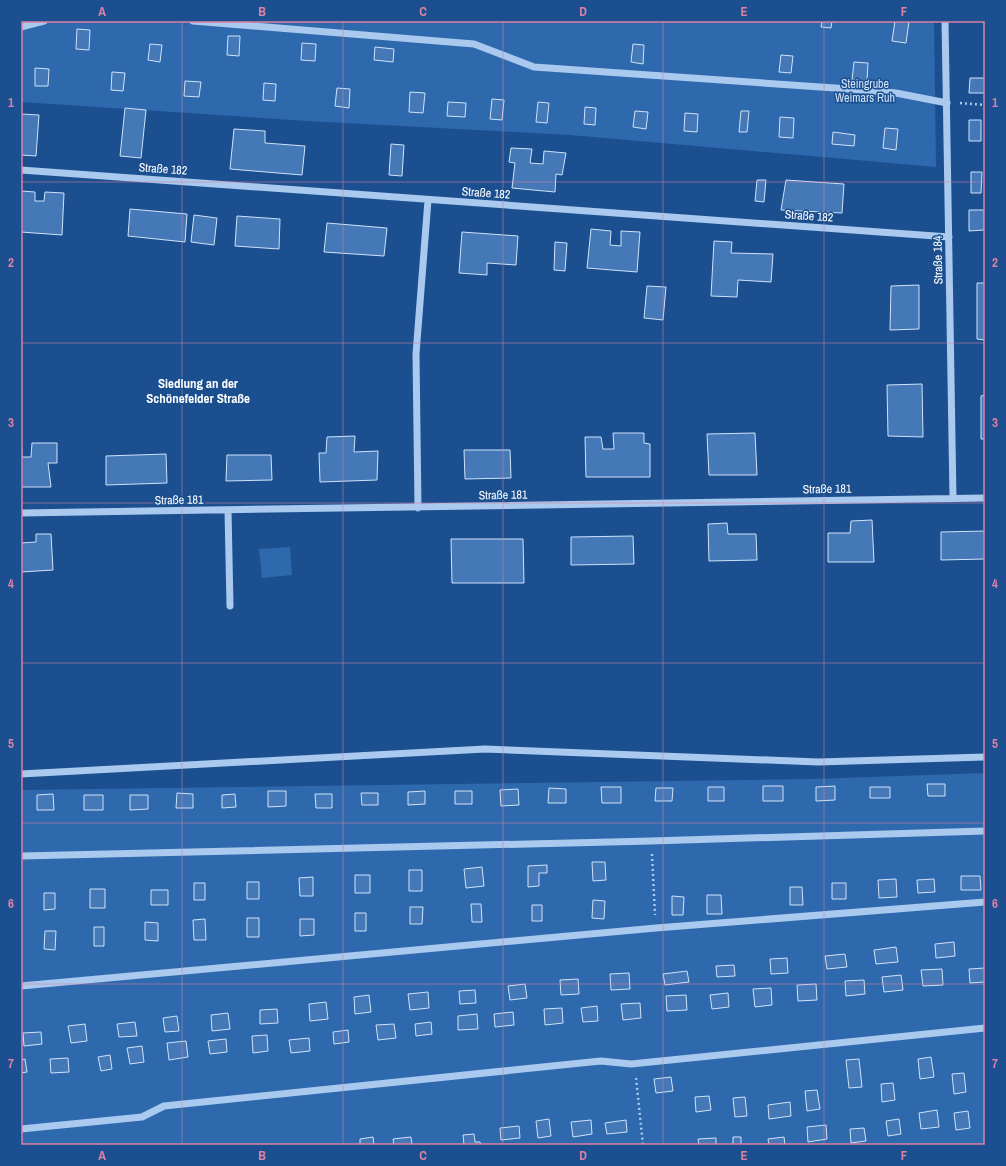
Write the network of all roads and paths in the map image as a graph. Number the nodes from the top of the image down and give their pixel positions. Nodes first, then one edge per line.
1 (44, 21) edge
2 (193, 21) edge
3 (944, 21) edge
4 (21, 27) edge
5 (947, 103) junction
6 (985, 104) edge
7 (21, 170) edge
8 (428, 200) junction
9 (949, 237) junction
10 (953, 498) junction
11 (985, 498) edge
12 (418, 508) junction
13 (228, 510) junction
14 (21, 513) edge
15 (230, 606) dead end
16 (985, 757) edge
17 (21, 774) edge
18 (985, 831) edge
19 (651, 841) junction
20 (21, 856) edge
21 (985, 902) edge
22 (656, 928) junction
23 (21, 986) edge
24 (985, 1028) edge
25 (631, 1064) junction
26 (21, 1129) edge
27 (643, 1145) edge

1 - 4 street
2 - 5 street
3 - 5 street, Straße 184
5 - 6 path
5 - 9 street, Straße 184
7 - 8 street, Straße 182
8 - 9 street, Straße 182
8 - 12 street
9 - 10 street, Straße 184
10 - 11 street, Straße 181
10 - 12 street, Straße 181
12 - 13 street, Straße 181
13 - 14 street, Straße 181
13 - 15 street
16 - 17 street
18 - 19 street
19 - 20 street
19 - 22 path
21 - 22 street
22 - 23 street
24 - 25 street
25 - 26 street
25 - 27 path

